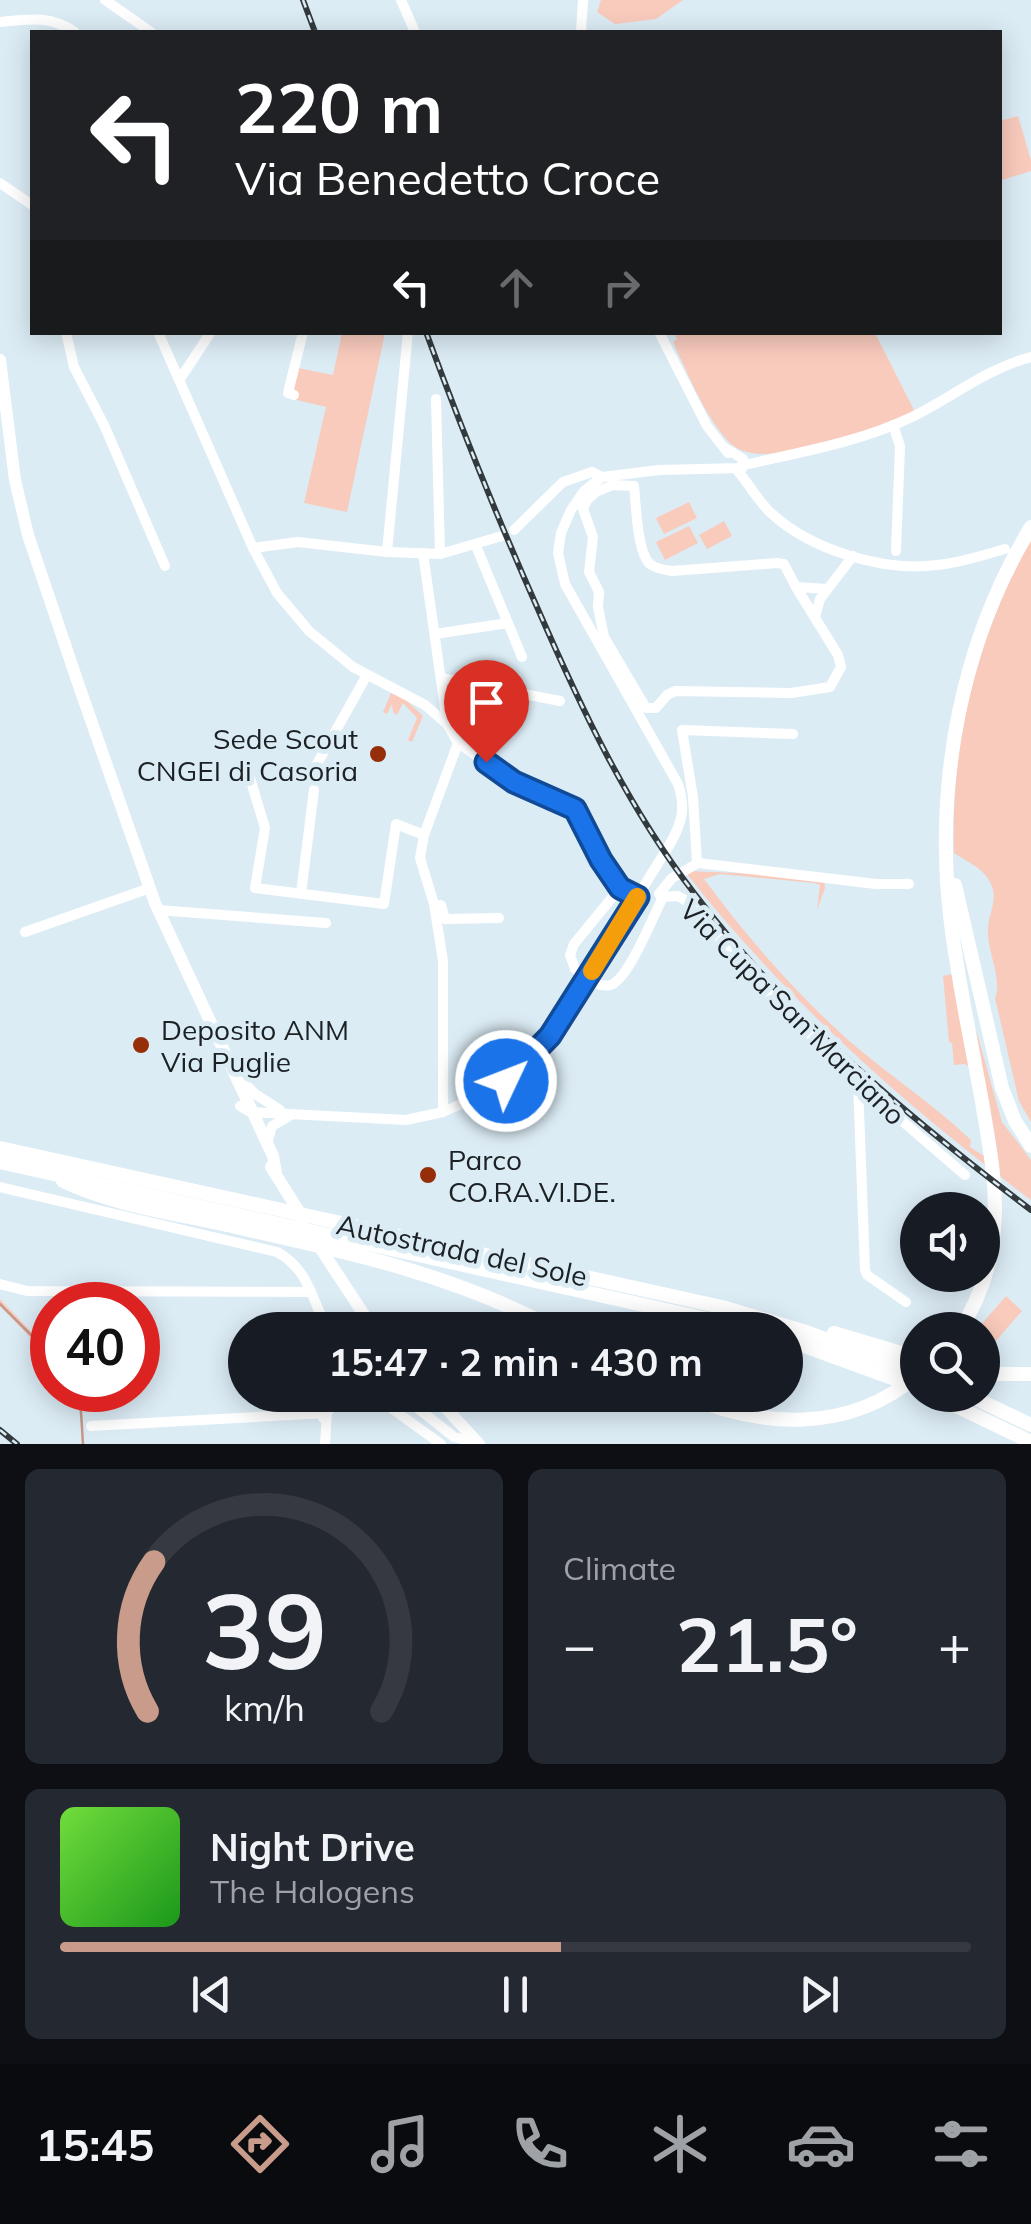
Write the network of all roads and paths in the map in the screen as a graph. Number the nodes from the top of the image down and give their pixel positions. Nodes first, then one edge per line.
1 (105, 0) edge
2 (401, 0) edge
3 (583, 0) edge
4 (0, 22) edge
5 (71, 30) edge
6 (148, 30) edge
7 (414, 30) edge
8 (581, 30) edge
9 (0, 183) edge
10 (30, 203) edge
11 (67, 335) edge
12 (159, 335) edge
13 (209, 335) edge
14 (302, 335) edge
15 (408, 335) edge
16 (661, 335) edge
17 (1031, 357) edge
18 (0, 360) edge
19 (180, 379) junction
20 (294, 395) dead end
21 (436, 400) dead end
22 (893, 425) junction
23 (737, 463) junction
24 (602, 476) junction
25 (1031, 527) edge
26 (514, 530) dead end
27 (502, 536) dead end
28 (476, 546) junction
29 (253, 548) junction
30 (1005, 549) dead end
31 (896, 551) dead end
32 (387, 552) junction
33 (423, 553) junction
34 (440, 554) junction
35 (852, 556) junction
36 (165, 566) dead end
37 (796, 587) junction
38 (827, 590) junction
39 (815, 617) junction
40 (508, 624) junction
41 (434, 634) junction
42 (522, 657) dead end
43 (367, 674) junction
44 (441, 678) junction
45 (560, 701) dead end
46 (448, 724) junction
47 (794, 734) dead end
48 (458, 742) junction
49 (313, 772) dead end
50 (250, 778) dead end
51 (314, 790) dead end
52 (424, 835) junction
53 (946, 844) junction
54 (692, 865) junction
55 (424, 871) junction
56 (909, 884) dead end
57 (645, 886) junction
58 (150, 888) junction
59 (620, 888) junction
60 (301, 894) junction
61 (661, 896) junction
62 (638, 897) junction
63 (158, 910) junction
64 (499, 918) dead end
65 (326, 923) dead end
66 (26, 932) dead end
67 (216, 1039) junction
68 (232, 1068) junction
69 (858, 1082) junction
70 (270, 1105) junction
71 (246, 1110) junction
72 (443, 1112) junction
73 (288, 1113) junction
74 (267, 1146) junction
75 (1031, 1146) edge
76 (0, 1148) edge
77 (0, 1162) edge
78 (276, 1172) junction
79 (49, 1174) junction
80 (966, 1175) dead end
81 (0, 1186) edge
82 (0, 1284) edge
83 (312, 1292) junction
84 (906, 1302) dead end
85 (736, 1311) junction
86 (319, 1312) edge
87 (362, 1312) edge
88 (517, 1312) edge
89 (674, 1312) edge
90 (969, 1312) edge
91 (803, 1346) edge
92 (900, 1353) edge
93 (900, 1367) edge
94 (1000, 1374) edge
95 (1031, 1374) edge
96 (900, 1381) edge
97 (900, 1386) edge
98 (1000, 1410) edge
99 (323, 1412) edge
100 (327, 1412) edge
101 (397, 1412) edge
102 (423, 1412) edge
103 (451, 1412) edge
104 (728, 1412) edge
105 (969, 1412) edge
106 (324, 1416) junction
107 (456, 1417) junction
108 (436, 1422) junction
109 (1031, 1425) edge
110 (91, 1426) dead end
111 (467, 1429) junction
112 (1031, 1442) edge
113 (325, 1444) edge
114 (441, 1444) edge
115 (478, 1444) edge
116 (490, 1444) edge

1 - 6 street
2 - 7 street
3 - 8 street
4 - 5 street
9 - 10 street
11 - 36 street
12 - 19 street
13 - 19 street
14 - 20 street
15 - 32 street
16 - 23 street
17 - 22 street
18 - 58 main road
19 - 29 street
21 - 34 street
22 - 23 street
22 - 31 street
23 - 24 street
23 - 35 street
24 - 26 street
24 - 57 street
25 - 53 highway
27 - 28 street
28 - 34 street
28 - 40 street
29 - 32 street
29 - 43 street
30 - 35 street
32 - 33 street
33 - 34 street
33 - 41 street
35 - 38 street
37 - 38 street
37 - 39 street
37 - 39 street
38 - 39 street
40 - 41 street
40 - 42 street
41 - 44 street
43 - 46 street
43 - 49 street
44 - 45 street
44 - 46 street
46 - 48 street
47 - 54 street
48 - 52 street
48 - 59 street
50 - 60 street
51 - 60 street
52 - 55 street
52 - 60 street
53 - 75 highway
53 - 90 highway
54 - 56 street
54 - 61 street
55 - 64 street
55 - 72 street
57 - 61 street, Via Cupa San Marciano
57 - 62 street
58 - 63 main road
58 - 66 street
59 - 61 street
59 - 62 street
61 - 69 street, Via Cupa San Marciano
62 - 72 street
63 - 65 street
63 - 67 main road
67 - 68 main road
67 - 71 main road
68 - 70 street
68 - 71 main road
69 - 80 street, Via Cupa San Marciano
69 - 84 street
70 - 71 street
70 - 73 street
71 - 73 street
71 - 74 main road
71 - 78 main road
72 - 73 street
73 - 74 street
74 - 78 main road
76 - 85 highway, Autostrada del Sole
77 - 79 highway, Autostrada del Sole
78 - 87 main road
79 - 88 highway
79 - 89 highway, Autostrada del Sole
81 - 83 street
82 - 83 street
83 - 86 street
85 - 92 highway
85 - 93 highway, Autostrada del Sole
91 - 96 highway
94 - 95 highway
97 - 104 highway
98 - 109 highway
99 - 106 street
100 - 106 street
101 - 114 street
102 - 108 street
103 - 107 main road
105 - 112 highway
106 - 110 street
106 - 113 street
107 - 108 street
107 - 111 main road
108 - 115 street
111 - 115 main road
111 - 116 main road

